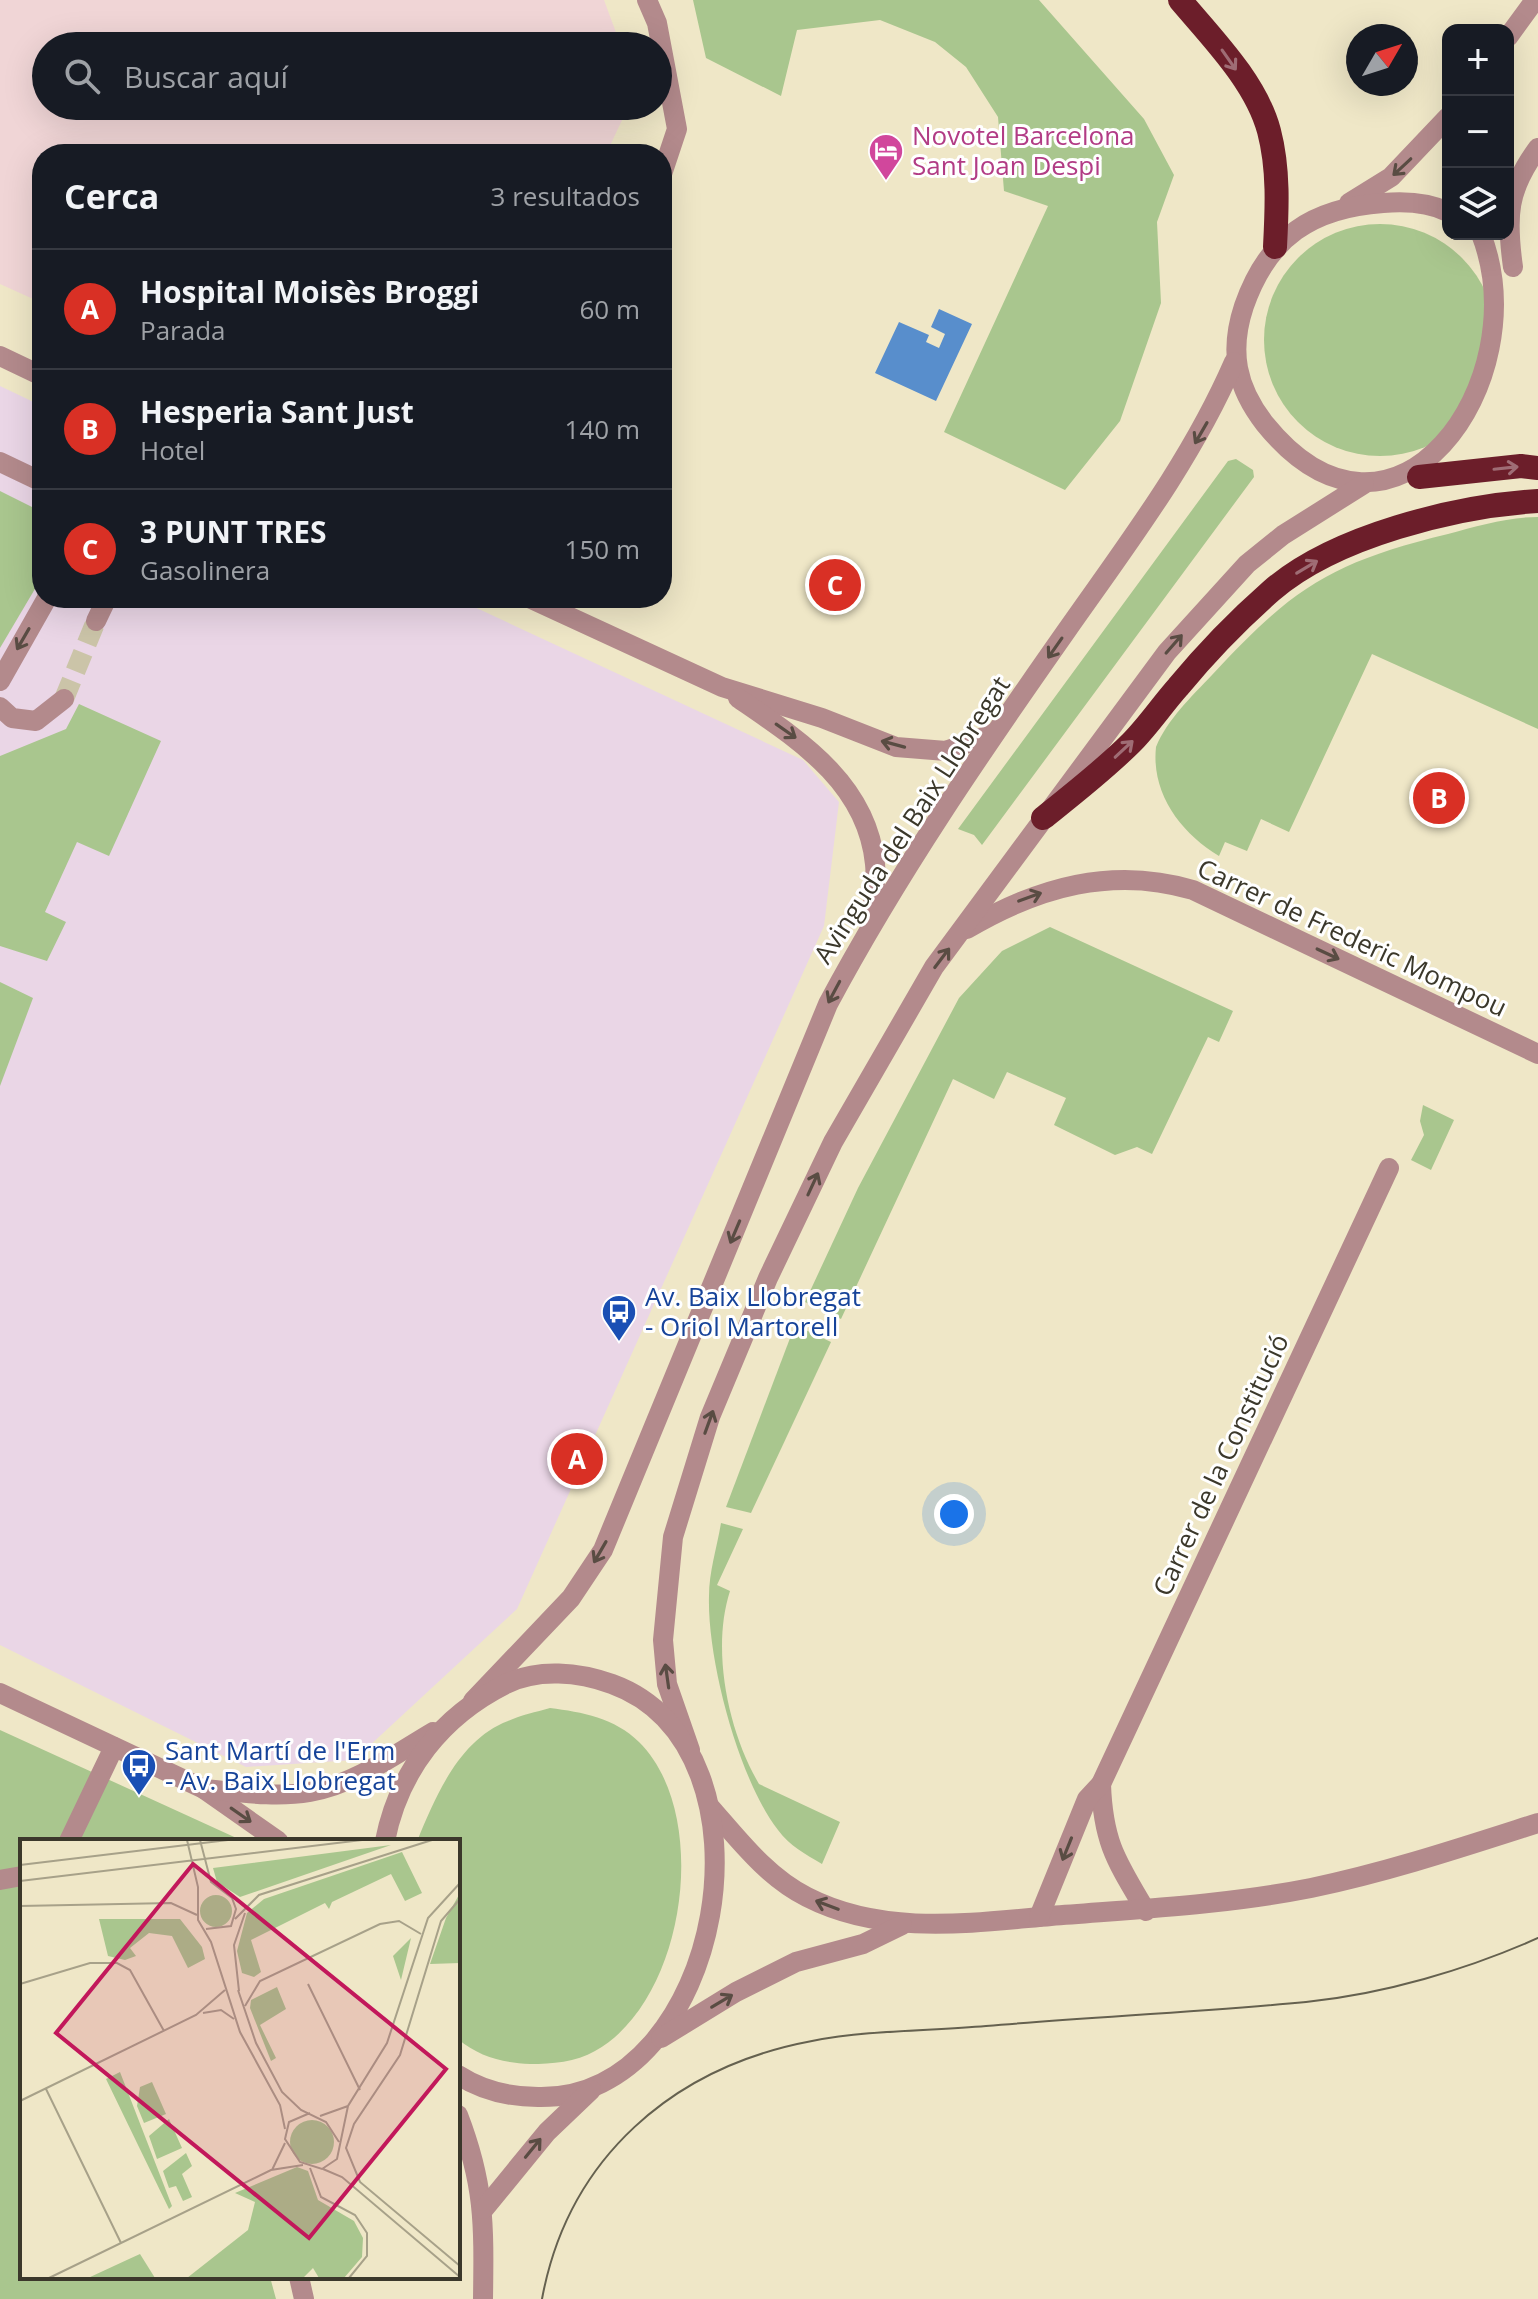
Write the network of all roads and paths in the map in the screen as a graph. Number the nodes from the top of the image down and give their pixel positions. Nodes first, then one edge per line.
1 (647, 0) edge
2 (1180, 0) edge
3 (1535, 0) edge
4 (1514, 29) edge
5 (659, 32) edge
6 (672, 102) edge
7 (1442, 123) edge
8 (672, 144) edge
9 (1534, 152) edge
10 (1514, 188) edge
11 (1346, 205) junction
12 (1442, 209) edge
13 (1487, 240) edge
14 (1511, 240) edge
15 (1275, 247) junction
16 (0, 356) edge
17 (1234, 362) junction
18 (32, 371) edge
19 (1463, 455) dead end
20 (0, 462) edge
21 (1538, 468) edge
22 (32, 477) edge
23 (1419, 477) junction
24 (1364, 484) junction
25 (1538, 501) edge
26 (41, 608) edge
27 (102, 608) edge
28 (551, 608) edge
29 (96, 621) tunnel mouth
30 (0, 681) edge
31 (722, 687) junction
32 (64, 699) tunnel mouth
33 (0, 707) edge
34 (995, 733) junction
35 (1043, 818) junction
36 (871, 924) junction
37 (961, 933) junction
38 (1538, 1054) edge
39 (1389, 1168) dead end
40 (0, 1693) edge
41 (473, 1701) junction
42 (442, 1727) junction
43 (114, 1747) junction
44 (690, 1750) junction
45 (1101, 1784) junction
46 (204, 1789) junction
47 (710, 1807) junction
48 (1538, 1823) edge
49 (70, 1839) edge
50 (275, 1839) edge
51 (386, 1839) edge
52 (20, 1876) edge
53 (0, 1880) edge
54 (1146, 1911) junction
55 (1039, 1917) junction
56 (902, 1925) junction
57 (655, 2041) junction
58 (460, 2076) edge
59 (595, 2086) junction
60 (460, 2120) edge
61 (484, 2209) junction
62 (299, 2279) edge
63 (304, 2299) edge
64 (483, 2299) edge

1 - 5 street
2 -> 15 highway
3 - 4 street
6 - 8 street
7 -> 11 street
9 - 10 street
11 - 12 street
11 - 15 street
13 - 14 street
15 - 17 street
16 - 18 street
17 - 24 street
17 -> 34 street, Avinguda del Baix Llobregat
19 - 23 street
20 - 22 street
23 -> 21 highway
23 - 24 street
35 -> 24 street
35 -> 25 highway
26 -> 30 street
27 - 29 street
28 - 31 street
34 -> 31 street
31 -> 36 street
32 - 33 street
34 - 36 street, Avinguda del Baix Llobregat
35 - 37 street
36 -> 41 street, Avinguda del Baix Llobregat
37 -> 38 street, Carrer de Frederic Mompou
44 -> 37 street
39 - 45 street, Carrer de la Constitució
40 - 43 street
41 - 42 street
41 - 44 street
42 - 46 street
42 - 51 street
43 - 46 street
43 - 49 street
44 - 47 street
45 - 54 street, Carrer de la Constitució
45 -> 55 street, Carrer de la Constitució
46 -> 50 street
56 -> 47 street
47 - 57 street
48 - 54 street
52 - 53 street
54 - 55 street
55 - 56 street
57 -> 56 street
57 - 59 street
58 - 59 street
61 -> 59 street
60 - 61 street
61 - 64 street
62 - 63 street

